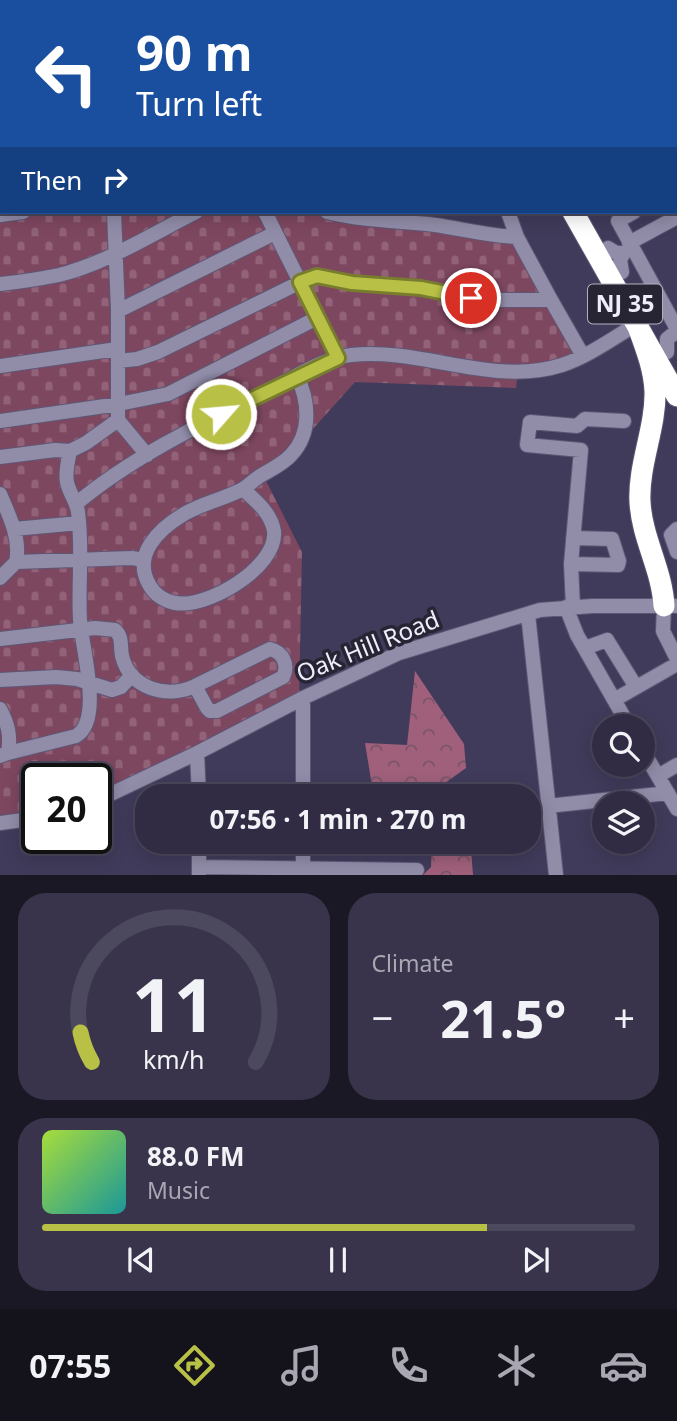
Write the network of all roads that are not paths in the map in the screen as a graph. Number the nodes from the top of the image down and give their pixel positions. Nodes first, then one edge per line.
1 (114, 214) edge
2 (192, 214) edge
3 (266, 214) edge
4 (338, 214) edge
5 (509, 214) edge
6 (575, 214) edge
7 (589, 214) edge
8 (630, 214) edge
9 (677, 217) edge
10 (275, 233) junction
11 (517, 236) junction
12 (117, 253) junction
13 (623, 253) junction
14 (300, 282) junction
15 (0, 284) edge
16 (551, 300) junction
17 (118, 311) junction
18 (317, 318) junction
19 (667, 334) edge
20 (118, 355) junction
21 (583, 356) junction
22 (338, 358) junction
23 (0, 366) edge
24 (297, 376) junction
25 (677, 396) edge
26 (119, 404) junction
27 (586, 419) junction
28 (118, 420) junction
29 (0, 421) edge
30 (624, 421) dead end
31 (70, 450) junction
32 (581, 450) junction
33 (147, 455) junction
34 (0, 457) edge
35 (243, 489) junction
36 (0, 494) edge
37 (76, 504) junction
38 (7, 522) edge
39 (79, 523) junction
40 (677, 529) edge
41 (573, 538) junction
42 (677, 552) edge
43 (80, 560) junction
44 (144, 560) junction
45 (16, 562) junction
46 (571, 564) junction
47 (0, 578) edge
48 (671, 606) edge
49 (570, 607) junction
50 (528, 614) junction
51 (82, 631) junction
52 (0, 639) edge
53 (585, 648) junction
54 (677, 661) edge
55 (132, 675) junction
56 (0, 680) edge
57 (90, 683) junction
58 (195, 686) junction
59 (636, 687) junction
60 (303, 698) junction
61 (614, 700) junction
62 (0, 708) edge
63 (622, 714) edge
64 (4, 754) edge
65 (197, 754) junction
66 (677, 765) edge
67 (655, 771) edge
68 (658, 776) junction
69 (198, 784) edge
70 (303, 784) edge
71 (668, 793) junction
72 (112, 794) edge
73 (548, 806) junction
74 (677, 809) edge
75 (21, 820) edge
76 (0, 823) edge
77 (303, 854) edge
78 (303, 869) junction
79 (417, 870) dead end
80 (199, 871) edge
81 (556, 875) edge

1 - 12 street
2 - 12 street
3 - 10 street
4 - 11 street
5 - 11 street
6 - 19 highway, NJ 35
7 - 13 highway, NJ 35
8 - 13 street
9 - 13 street
10 - 14 street
10 - 17 street
11 - 16 street
12 - 15 street
12 - 17 street
13 - 19 highway, NJ 35
14 - 16 street
14 - 18 street
14 - 20 street
16 - 21 street
17 - 20 street
18 - 22 street
18 - 26 street
19 - 21 street
19 - 25 highway, NJ 35
19 - 48 highway
20 - 23 street
20 - 26 street
21 - 22 street
22 - 24 street
24 - 33 street
24 - 35 street
26 - 28 street
26 - 29 street
27 - 30 street
27 - 32 street
27 - 32 street
28 - 31 street
28 - 33 street
31 - 34 street
31 - 37 street
32 - 41 street
33 - 37 street
35 - 44 street
35 - 44 street
36 - 38 street
37 - 39 street
38 - 39 street
38 - 45 street
39 - 43 street
40 - 42 street
41 - 46 street
41 - 46 street
43 - 44 street
43 - 45 street
43 - 51 street
45 - 47 street
46 - 49 street
48 - 49 street, Oak Hill Road
48 - 54 street
49 - 50 street, Oak Hill Road
49 - 53 street
50 - 60 street, Oak Hill Road
50 - 73 street
51 - 52 street
51 - 55 street
51 - 57 street
53 - 59 street
53 - 61 street
54 - 59 street
55 - 57 street
55 - 58 street
56 - 57 street
57 - 64 street
58 - 58 street
59 - 61 street
60 - 65 street, Oak Hill Road
60 - 70 street
61 - 63 street
62 - 64 street
65 - 69 street
65 - 72 street, Oak Hill Road
66 - 68 street
67 - 68 street
68 - 71 street
71 - 73 street
71 - 74 street
73 - 81 street
75 - 76 street
77 - 78 street
78 - 79 street
78 - 80 street

